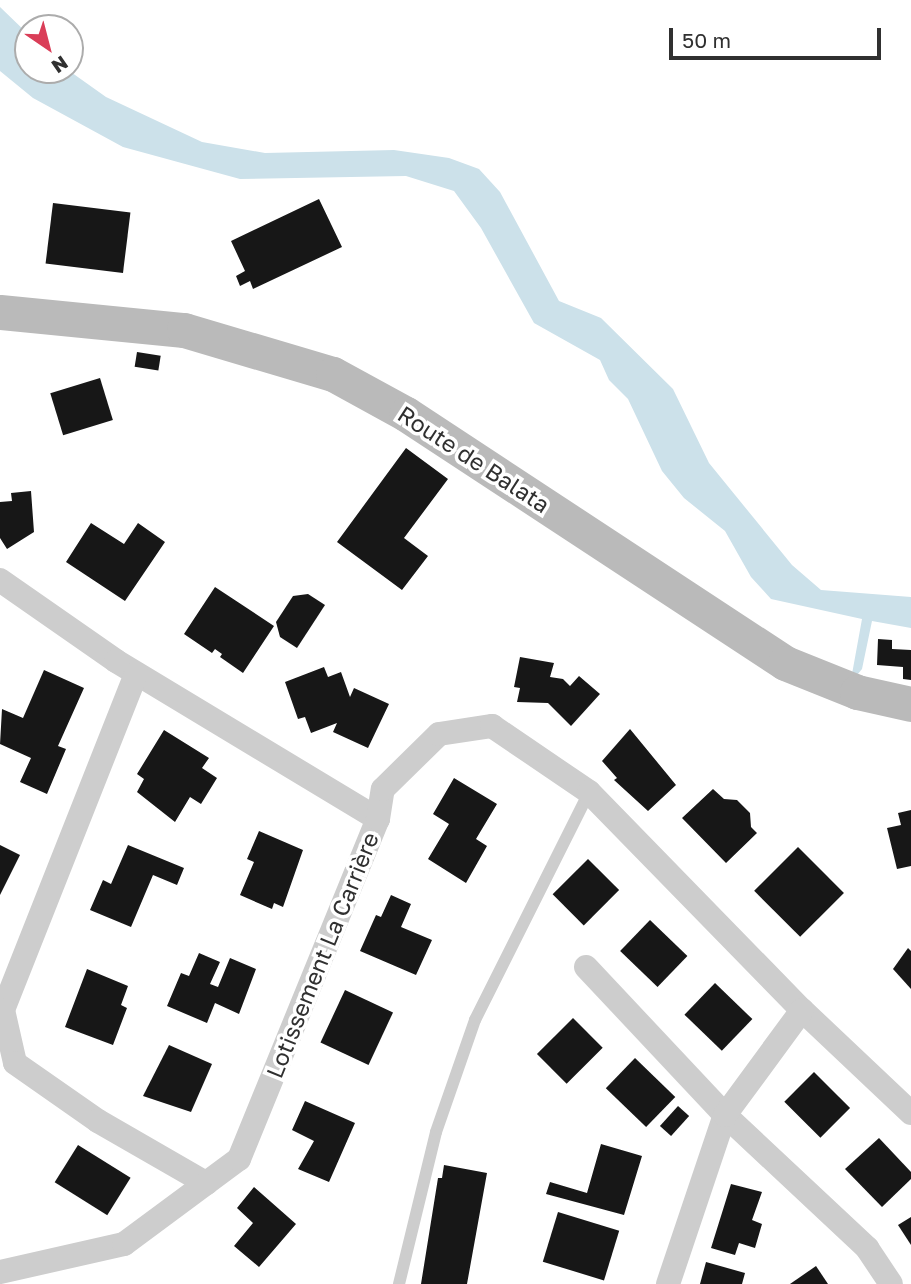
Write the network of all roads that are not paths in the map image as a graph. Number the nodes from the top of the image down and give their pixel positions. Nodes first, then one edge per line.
1 (0, 312) edge
2 (0, 580) edge
3 (136, 674) junction
4 (911, 704) edge
5 (589, 792) junction
6 (378, 819) junction
7 (586, 967) dead end
8 (803, 1010) junction
9 (911, 1113) edge
10 (726, 1115) junction
11 (206, 1183) junction
12 (0, 1272) edge
13 (399, 1284) edge
14 (668, 1284) edge
15 (891, 1284) edge

1 - 4 main road, Route de Balata
2 - 3 street, Lotissement La Carrière
3 - 6 street, Lotissement La Carrière
3 - 11 street
5 - 6 street
5 - 8 street
5 - 13 lane
6 - 11 street, Lotissement La Carrière
7 - 10 street
8 - 9 street
8 - 10 street
10 - 14 street
10 - 15 street
11 - 12 street, Lotissement La Carrière

